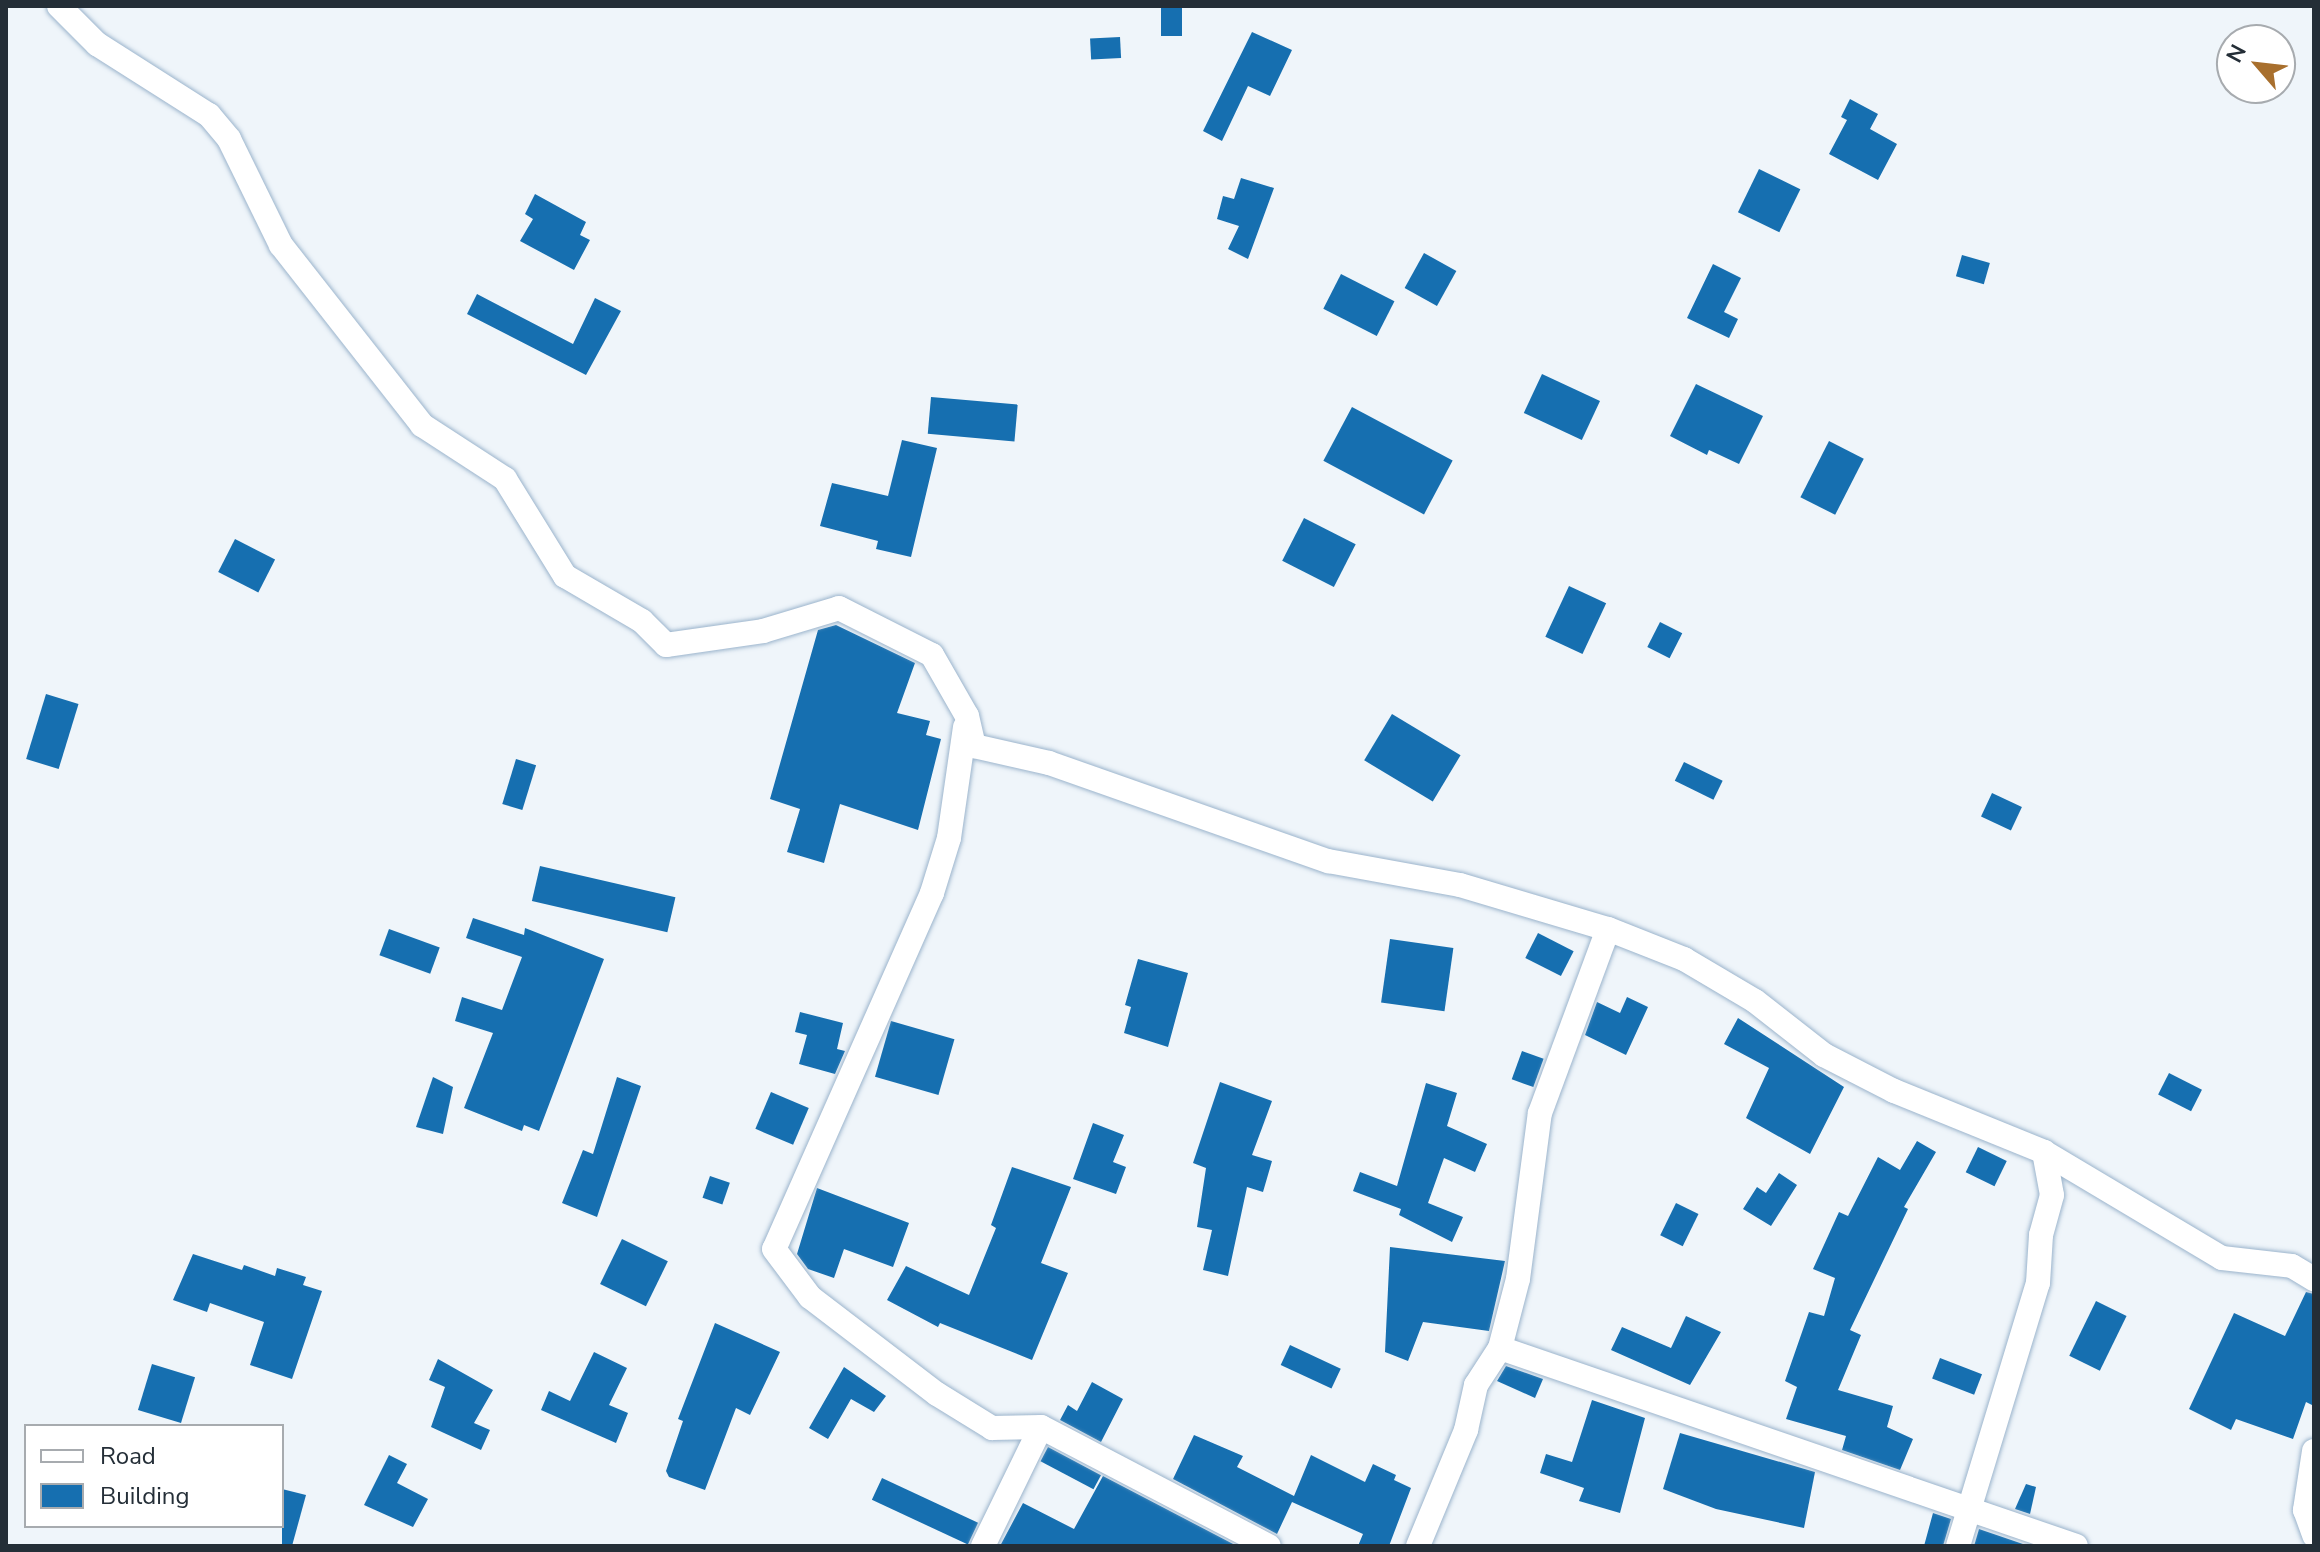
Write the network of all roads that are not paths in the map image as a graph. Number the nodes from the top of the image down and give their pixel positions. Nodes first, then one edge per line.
1 (59, 6) edge
2 (967, 716) junction
3 (1608, 929) junction
4 (2044, 1152) junction
5 (2314, 1279) edge
6 (1500, 1348) junction
7 (1041, 1427) junction
8 (2314, 1451) edge
9 (1981, 1512) junction
10 (2314, 1535) edge
11 (983, 1546) edge
12 (1269, 1546) edge
13 (1418, 1546) edge
14 (1958, 1546) edge
15 (2045, 1546) edge
16 (2076, 1546) edge

1 - 2 street
2 - 3 street
2 - 7 street
3 - 4 street
3 - 6 street
4 - 5 street
4 - 9 street
6 - 9 street
6 - 13 street
7 - 11 street
7 - 12 street
8 - 10 street
9 - 14 street
9 - 15 street
9 - 16 street

